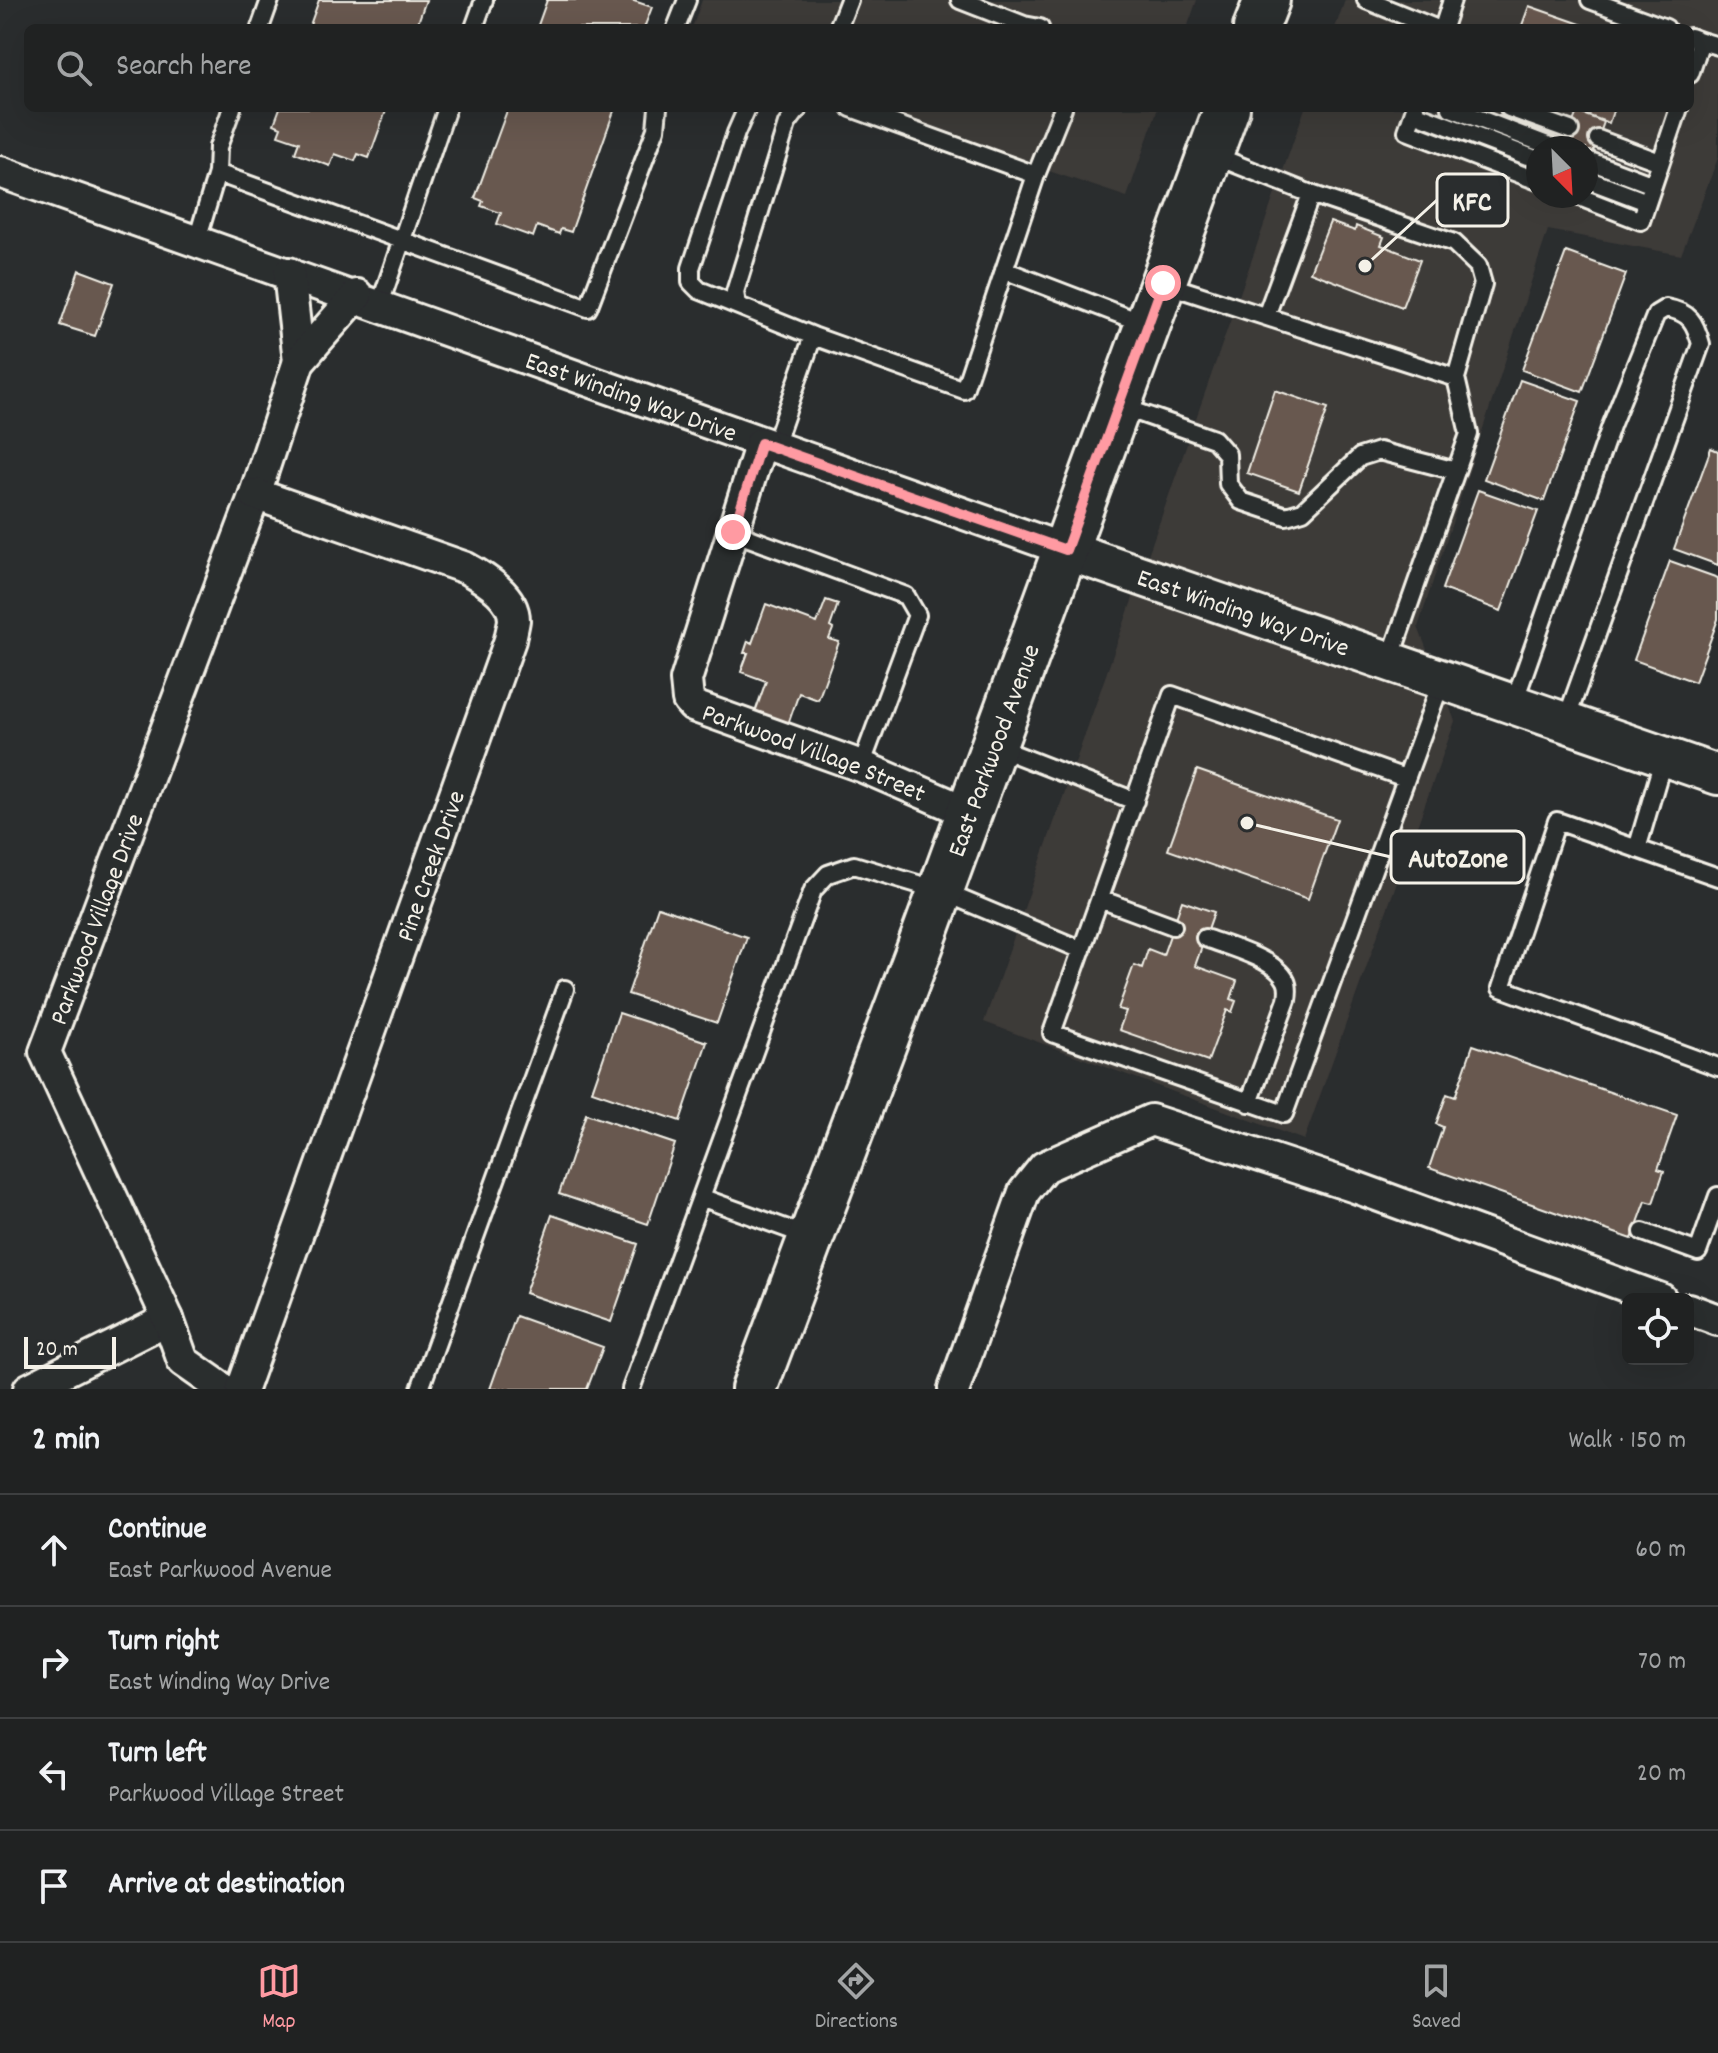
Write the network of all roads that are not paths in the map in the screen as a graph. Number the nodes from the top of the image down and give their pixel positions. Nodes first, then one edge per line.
1 (270, 0) edge
2 (484, 0) edge
3 (687, 0) edge
4 (849, 0) edge
5 (960, 0) edge
6 (1267, 0) edge
7 (1366, 0) edge
8 (1452, 0) edge
9 (1590, 0) edge
10 (261, 24) edge
11 (475, 24) edge
12 (678, 24) edge
13 (840, 24) edge
14 (1021, 24) edge
15 (1258, 24) edge
16 (1425, 24) edge
17 (1444, 24) edge
18 (1655, 24) edge
19 (1696, 39) edge
20 (1718, 46) edge
21 (231, 112) edge
22 (446, 112) edge
23 (658, 112) edge
24 (745, 112) edge
25 (796, 112) edge
26 (862, 112) edge
27 (1061, 112) edge
28 (1226, 112) edge
29 (1414, 112) edge
30 (1417, 112) edge
31 (1461, 112) edge
32 (1520, 112) edge
33 (1678, 112) edge
34 (1570, 130) dead end
35 (1526, 137) edge
36 (1598, 139) dead end
37 (1210, 154) junction
38 (1526, 155) edge
39 (1660, 162) junction
40 (1598, 164) edge
41 (0, 172) edge
42 (217, 173) junction
43 (1036, 175) junction
44 (1526, 176) edge
45 (1598, 184) edge
46 (1653, 185) junction
47 (1311, 194) junction
48 (1647, 202) junction
49 (1598, 204) edge
50 (197, 240) junction
51 (402, 240) junction
52 (1004, 270) junction
53 (289, 273) junction
54 (1163, 283) junction
55 (368, 299) junction
56 (737, 305) junction
57 (1266, 316) junction
58 (1148, 325) junction
59 (813, 336) junction
60 (299, 361) junction
61 (1456, 378) junction
62 (1119, 405) junction
63 (767, 446) junction
64 (1456, 471) junction
65 (255, 494) junction
66 (733, 532) junction
67 (1066, 550) junction
68 (1389, 662) junction
69 (1442, 680) junction
70 (1513, 705) junction
71 (1565, 723) junction
72 (994, 746) junction
73 (1664, 757) junction
74 (861, 766) junction
75 (1718, 775) edge
76 (1405, 778) junction
77 (1135, 801) junction
78 (970, 813) junction
79 (1637, 849) junction
80 (1718, 877) edge
81 (941, 891) junction
82 (1100, 899) junction
83 (1173, 926) dead end
84 (1205, 938) dead end
85 (1082, 950) junction
86 (565, 989) dead end
87 (1718, 1067) edge
88 (1249, 1103) junction
89 (1718, 1196) edge
90 (703, 1198) junction
91 (1643, 1232) dead end
92 (811, 1238) junction
93 (1645, 1293) edge
94 (1694, 1311) edge
95 (168, 1319) junction
96 (1718, 1320) edge
97 (29, 1389) edge
98 (223, 1389) edge
99 (242, 1389) edge
100 (420, 1389) edge
101 (631, 1389) edge
102 (754, 1389) edge
103 (954, 1389) edge

1 - 10 lane
2 - 11 lane
3 - 12 lane
4 - 13 lane
5 - 14 lane
6 - 15 main road
7 - 16 lane
8 - 17 lane
9 - 18 lane
19 - 20 lane
21 - 42 lane
22 - 51 lane
23 - 51 lane
24 - 56 lane
25 - 56 lane
26 - 43 lane
27 - 43 lane
28 - 37 main road, East Parkwood Avenue
29 - 44 lane
30 - 38 lane
31 - 35 lane
32 - 34 lane
33 - 39 lane
36 - 39 lane
37 - 47 lane
37 - 54 main road, East Parkwood Avenue
39 - 46 lane
40 - 46 lane
41 - 50 street, East Winding Way Drive
42 - 50 lane
42 - 51 lane
43 - 52 lane
45 - 48 lane
46 - 48 lane
47 - 57 lane
47 - 61 lane
48 - 49 lane
50 - 53 street, East Winding Way Drive
51 - 55 lane
52 - 58 lane
52 - 59 lane
53 - 55 street, East Winding Way Drive
53 - 60 street, Parkwood Village Drive
54 - 57 lane
54 - 58 main road, East Parkwood Avenue
55 - 60 street, Parkwood Village Drive
55 - 63 street, East Winding Way Drive
56 - 59 lane
57 - 61 lane
58 - 62 main road, East Parkwood Avenue
59 - 63 lane
60 - 65 street, Parkwood Village Drive
61 - 64 lane
62 - 64 lane
62 - 67 main road, East Parkwood Avenue
63 - 66 street, Parkwood Village Street
63 - 67 street, East Winding Way Drive
64 - 68 lane
65 - 95 street, Parkwood Village Drive
65 - 99 street, Pine Creek Drive
66 - 74 street, Parkwood Village Street
66 - 74 lane
67 - 68 street, East Winding Way Drive
67 - 72 main road, East Parkwood Avenue
68 - 69 street, East Winding Way Drive
69 - 70 street, East Winding Way Drive
69 - 76 lane
70 - 71 street, East Winding Way Drive
70 - 71 lane
71 - 73 street, East Winding Way Drive
72 - 77 lane
72 - 78 main road, East Parkwood Avenue
73 - 75 street, East Winding Way Drive
73 - 79 lane
74 - 78 street, Parkwood Village Street
76 - 77 lane
76 - 88 lane
77 - 82 lane
78 - 81 main road, East Parkwood Avenue
79 - 80 lane
79 - 87 lane
81 - 85 lane
81 - 90 lane
81 - 92 main road, East Parkwood Avenue
82 - 83 lane
82 - 85 lane
84 - 88 lane
85 - 88 lane
86 - 100 lane
89 - 91 lane
90 - 92 lane
90 - 101 lane
92 - 102 main road, East Parkwood Avenue
93 - 103 street
94 - 96 street
95 - 97 street
95 - 98 street, Parkwood Village Drive

